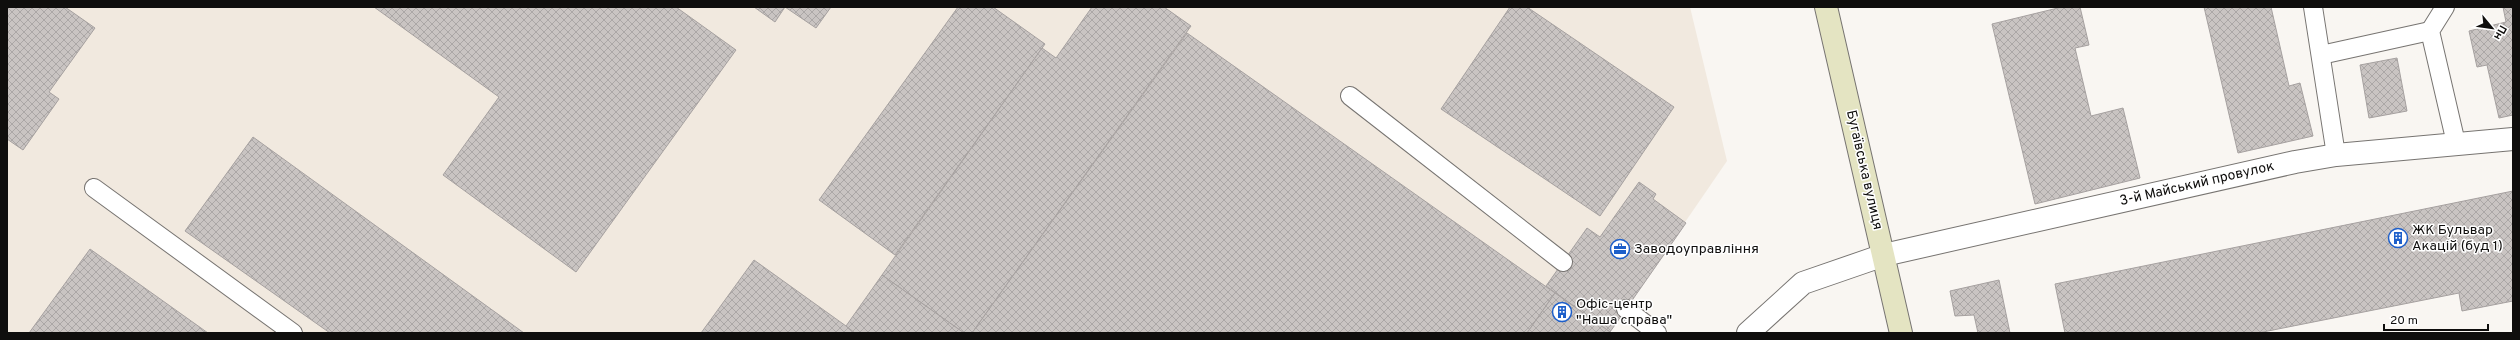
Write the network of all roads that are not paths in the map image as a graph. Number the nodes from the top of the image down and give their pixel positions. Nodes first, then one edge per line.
1 (1826, 7) edge
2 (2313, 7) edge
3 (2445, 7) edge
4 (2430, 31) junction
5 (2321, 55) junction
6 (1350, 96) dead end
7 (2513, 139) edge
8 (2456, 143) junction
9 (2336, 155) junction
10 (94, 188) dead end
11 (1884, 255) junction
12 (1564, 262) dead end
13 (1626, 309) dead end
14 (294, 333) edge
15 (1657, 333) edge
16 (1748, 333) edge
17 (1901, 333) edge

1 - 11 main road, Бугаївська вулиця
2 - 5 lane
3 - 4 lane
4 - 5 lane
4 - 8 lane
5 - 9 lane
6 - 12 lane
7 - 8 street, 3-й Майський провулок
8 - 9 street, 3-й Майський провулок
9 - 11 street, 3-й Майський провулок
10 - 14 lane
11 - 16 street, 3-й Майський провулок
11 - 17 main road, Бугаївська вулиця
13 - 15 lane

